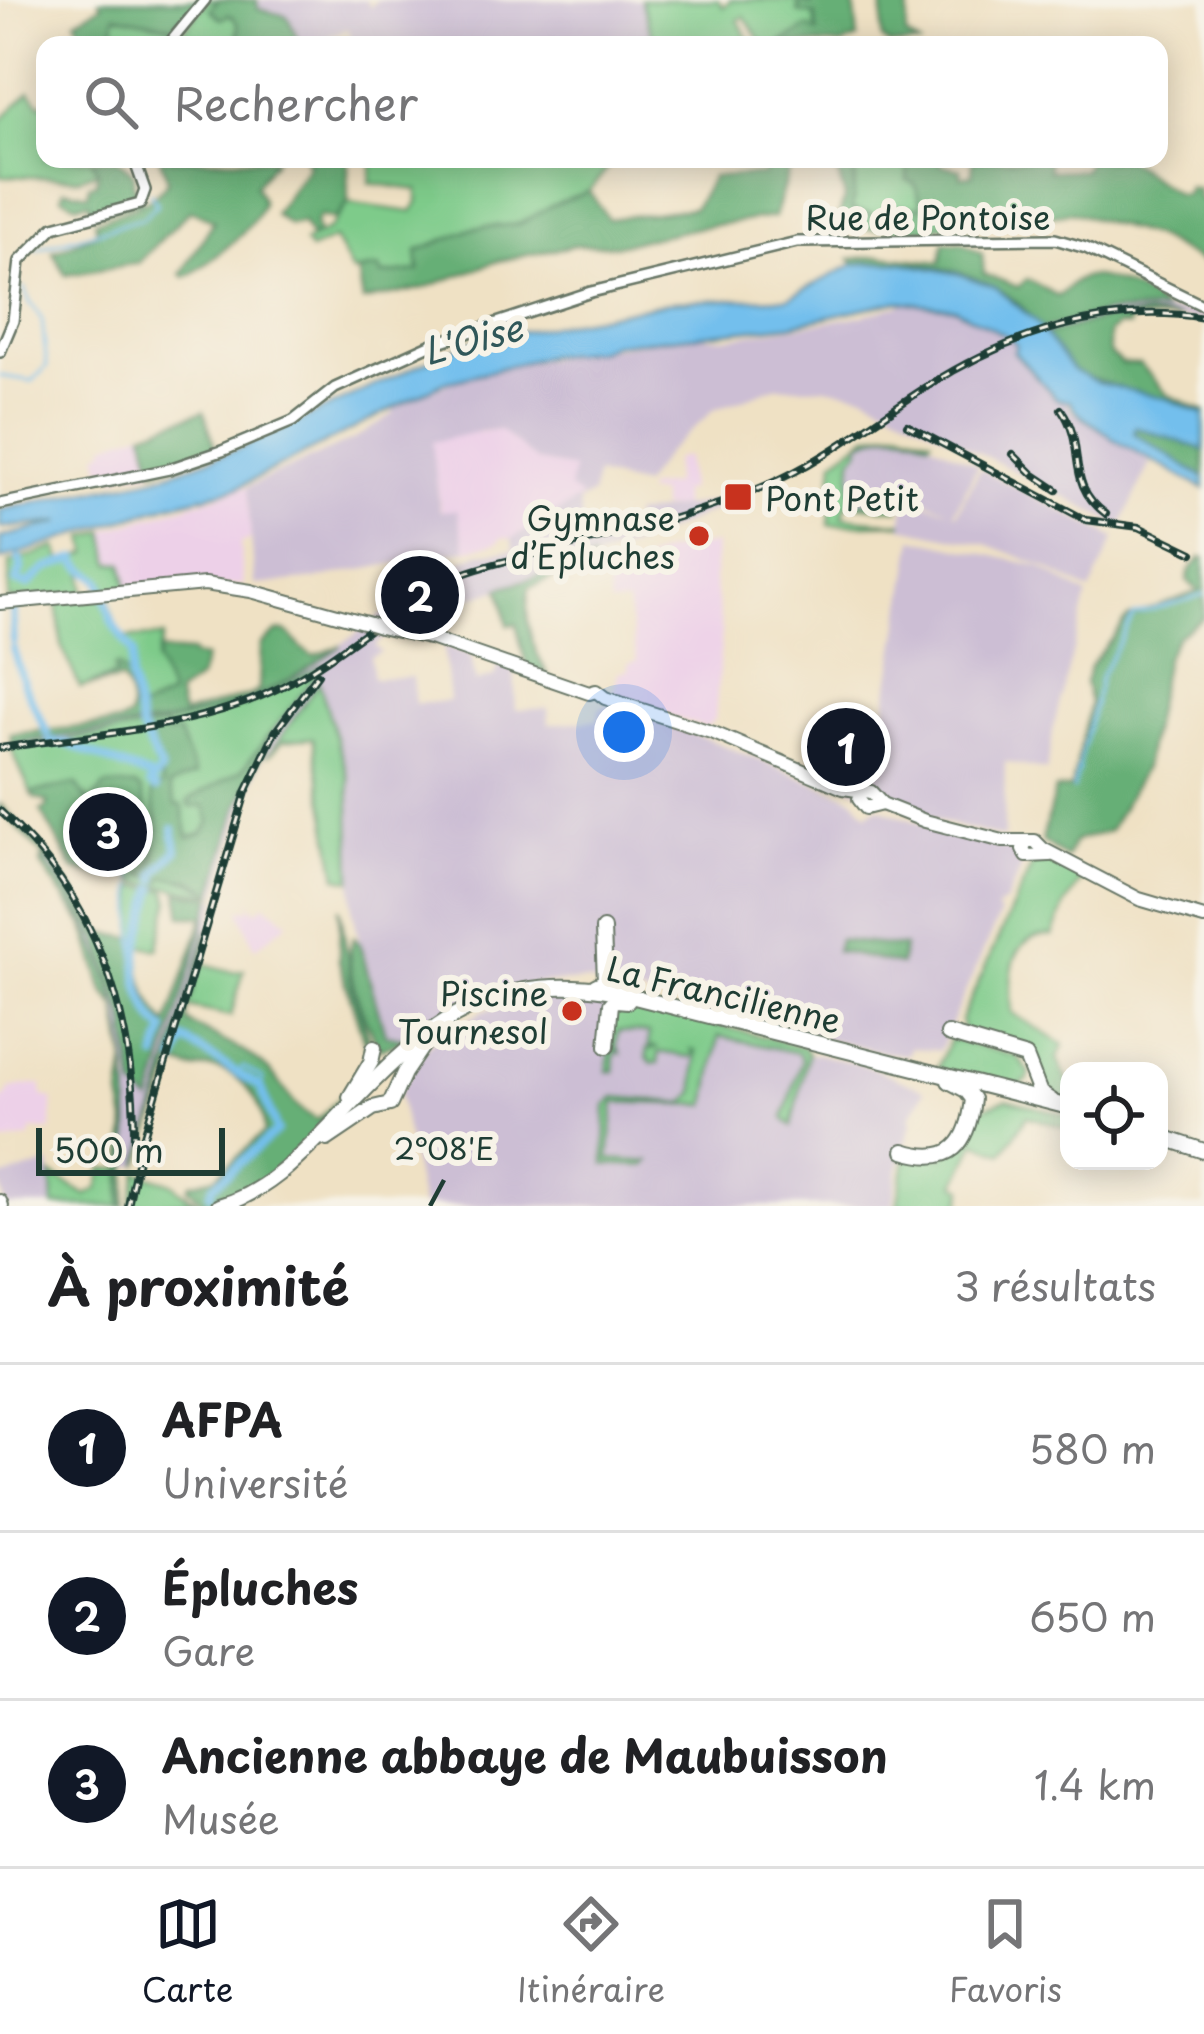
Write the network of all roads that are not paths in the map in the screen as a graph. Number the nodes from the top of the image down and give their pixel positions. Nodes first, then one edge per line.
1 (205, 0) edge
2 (176, 36) edge
3 (138, 168) edge
4 (1204, 306) edge
5 (0, 352) edge
6 (0, 504) edge
7 (0, 603) edge
8 (1204, 918) edge
9 (595, 986) junction
10 (536, 992) junction
11 (624, 992) junction
12 (496, 997) junction
13 (707, 1015) junction
14 (727, 1024) junction
15 (439, 1026) junction
16 (813, 1033) dead end
17 (784, 1034) junction
18 (948, 1034) dead end
19 (1018, 1054) junction
20 (941, 1078) junction
21 (988, 1084) junction
22 (1007, 1096) junction
23 (1060, 1105) edge
24 (1060, 1107) edge
25 (972, 1108) junction
26 (1060, 1108) edge
27 (331, 1124) junction
28 (1168, 1142) edge
29 (317, 1144) junction
30 (904, 1151) dead end
31 (1204, 1154) edge
32 (219, 1206) edge
33 (231, 1206) edge

1 - 2 main road
3 - 5 main road
4 - 6 main road, Rue de Pontoise
7 - 8 main road
9 - 11 highway
9 - 11 highway
9 - 12 highway
10 - 14 highway, La Francilienne
10 - 14 highway
10 - 15 highway, La Francilienne
11 - 13 highway
12 - 13 highway, La Francilienne
12 - 15 highway, La Francilienne
13 - 17 highway, La Francilienne
14 - 20 highway, La Francilienne
15 - 27 highway, La Francilienne
15 - 27 highway
15 - 29 highway, La Francilienne
15 - 29 highway
16 - 17 highway
17 - 21 highway, La Francilienne
18 - 19 highway
19 - 21 highway
19 - 23 highway
20 - 22 highway, La Francilienne
20 - 25 highway
21 - 24 highway, La Francilienne
22 - 25 highway
22 - 26 highway, La Francilienne
25 - 30 highway
27 - 32 highway, La Francilienne
28 - 31 highway
29 - 33 highway, La Francilienne

